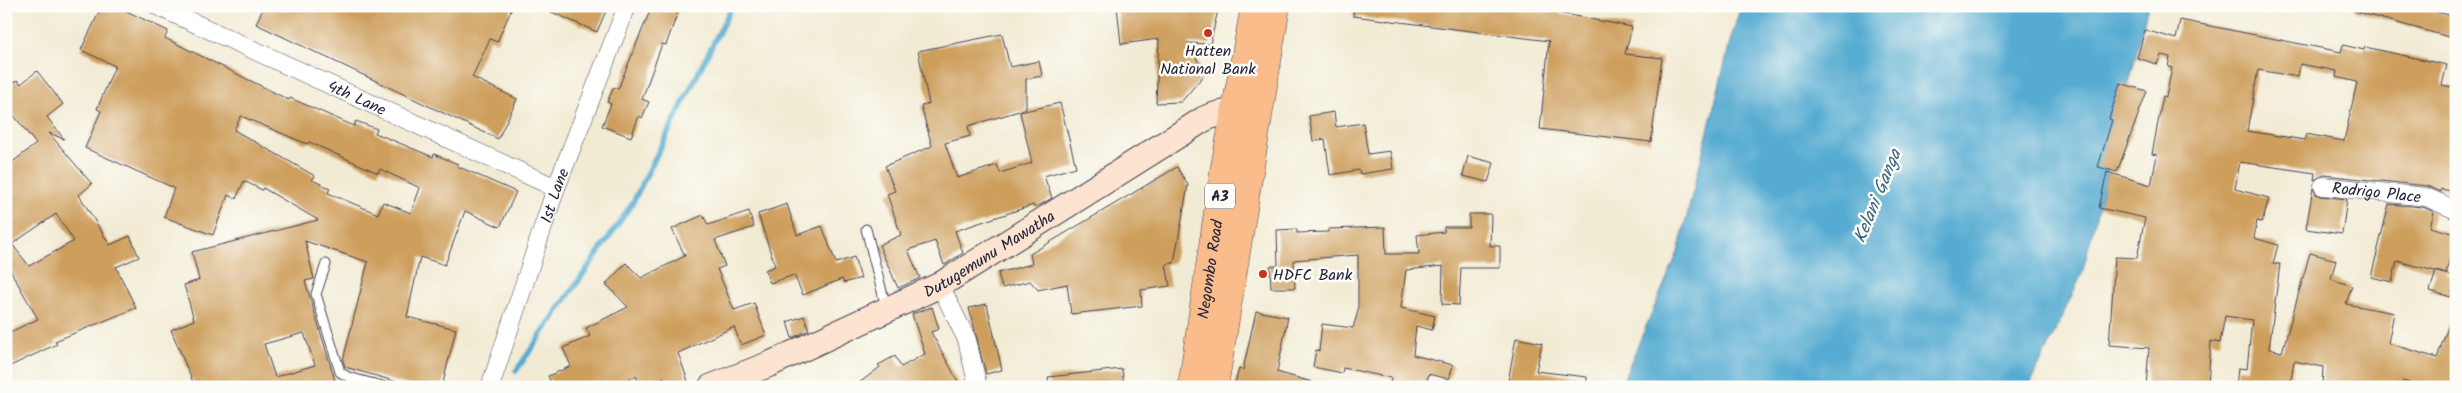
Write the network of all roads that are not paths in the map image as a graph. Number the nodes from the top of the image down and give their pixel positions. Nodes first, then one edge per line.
1 (157, 6) edge
2 (627, 6) edge
3 (1255, 6) edge
4 (1276, 6) edge
5 (1245, 113) junction
6 (2323, 186) dead end
7 (556, 188) junction
8 (2456, 210) edge
9 (866, 229) dead end
10 (326, 264) dead end
11 (940, 285) junction
12 (887, 310) junction
13 (386, 387) edge
14 (490, 387) edge
15 (711, 387) edge
16 (978, 387) edge
17 (1192, 387) edge
18 (1214, 387) edge

1 - 7 street, 4th Lane
2 - 7 street, 1st Lane
3 - 5 highway, Negombo Road / A3
4 - 5 highway, Negombo Road / A3
5 - 11 street, Dutugemunu Mawatha
5 - 17 highway, Negombo Road / A3
5 - 18 highway, Negombo Road / A3
6 - 8 street, Rodrigo Place
7 - 14 street, 1st Lane
9 - 12 lane
10 - 13 lane
11 - 12 street, Dutugemunu Mawatha
11 - 16 street
12 - 15 street, Dutugemunu Mawatha

